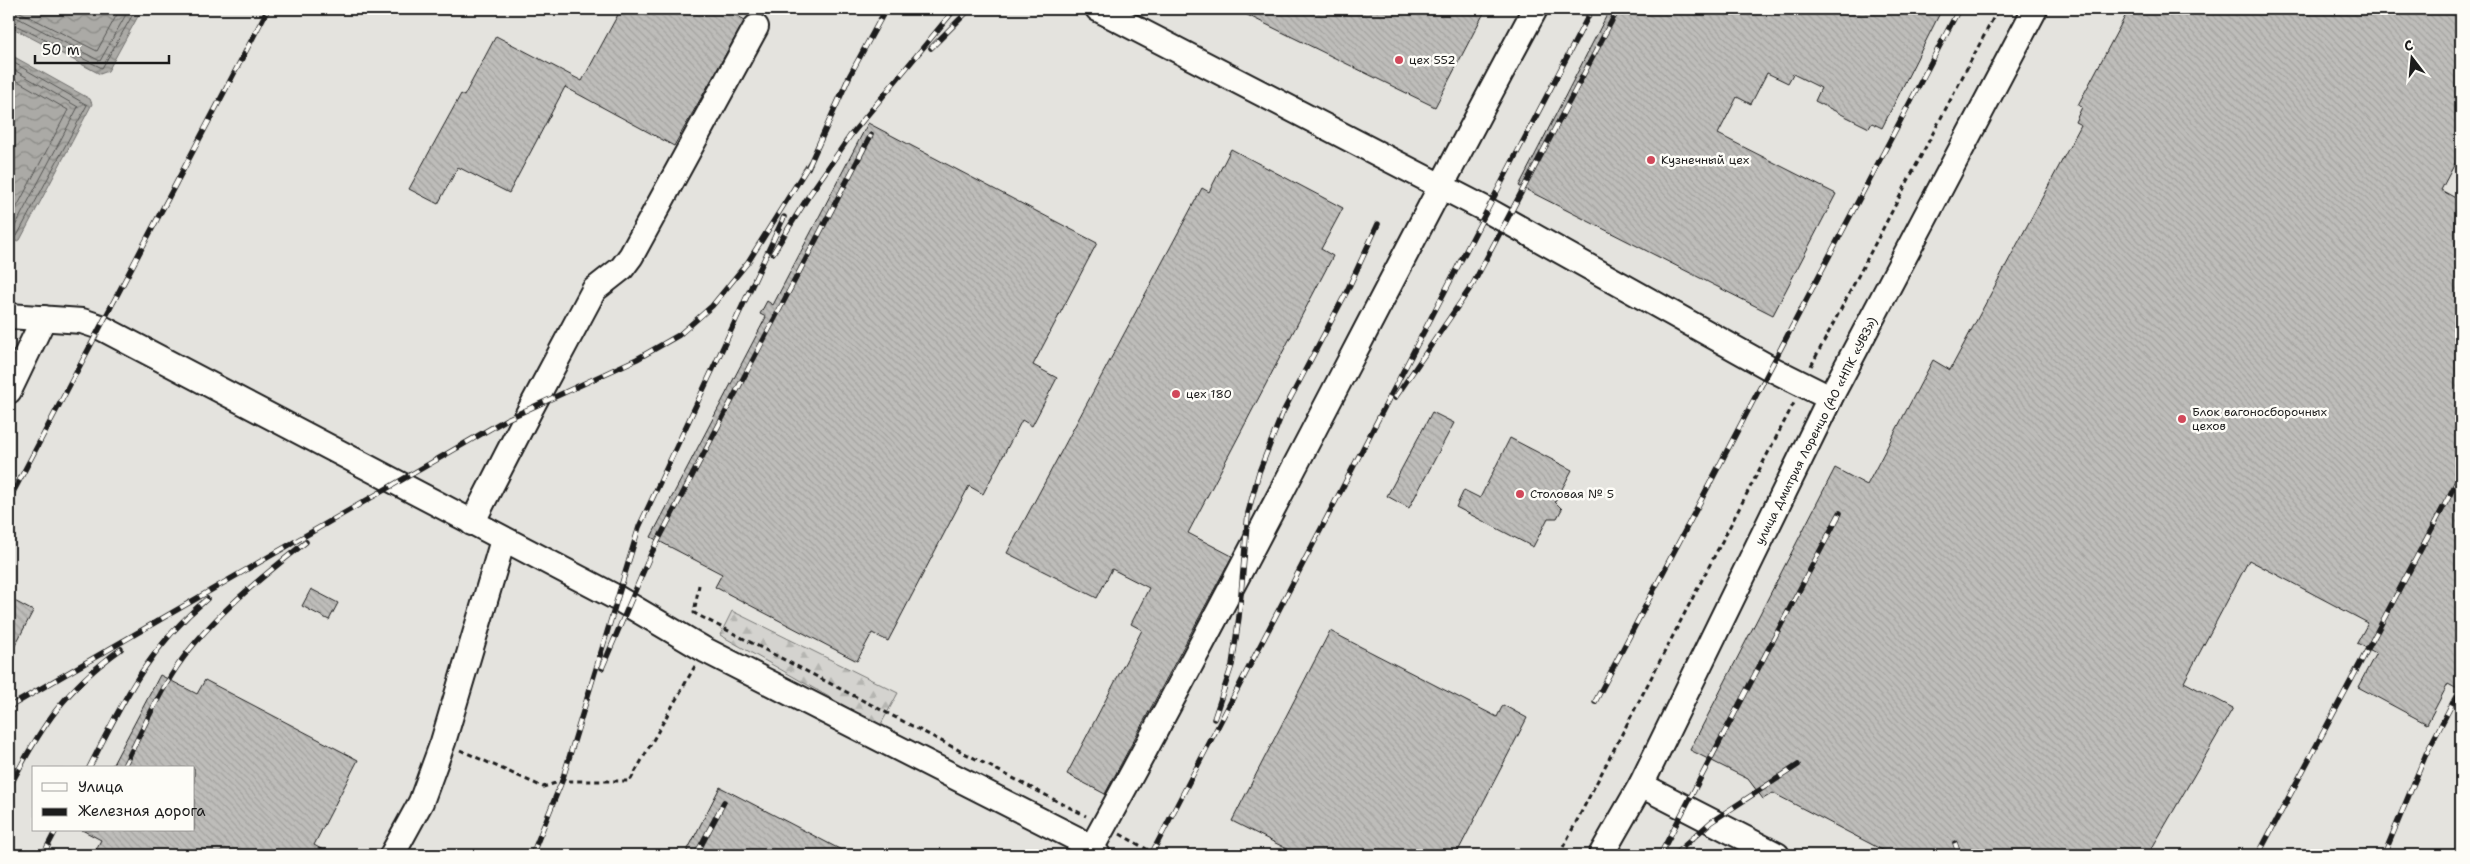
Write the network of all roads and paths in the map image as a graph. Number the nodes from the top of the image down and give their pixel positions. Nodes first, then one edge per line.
1 (1098, 9) edge
2 (1535, 9) edge
3 (1998, 9) edge
4 (2035, 9) edge
5 (756, 27) dead end
6 (1440, 187) junction
7 (9, 316) edge
8 (44, 318) junction
9 (1804, 385) junction
10 (9, 390) edge
11 (1830, 398) junction
12 (472, 523) junction
13 (503, 540) junction
14 (699, 585) dead end
15 (716, 625) junction
16 (705, 650) junction
17 (443, 742) junction
18 (1641, 785) junction
19 (1104, 826) junction
20 (1095, 852) edge
21 (392, 855) edge
22 (1158, 855) edge
23 (1559, 855) edge
24 (1601, 855) edge
25 (1777, 855) edge

1 - 6 lane
2 - 6 lane
3 - 9 path
4 - 11 lane, улица Дмитрия Лоренцо (АО «НПК «УВЗ»)
5 - 12 lane
6 - 9 lane
6 - 19 lane
7 - 8 lane
8 - 10 lane
8 - 12 lane
9 - 11 lane
9 - 23 path
11 - 18 lane, улица Дмитрия Лоренцо (АО «НПК «УВЗ»)
12 - 13 lane
13 - 16 lane
13 - 17 lane
14 - 15 path
15 - 16 path
15 - 19 path
16 - 17 path
16 - 20 lane
17 - 21 lane
18 - 24 lane, улица Дмитрия Лоренцо (АО «НПК «УВЗ»)
18 - 25 lane
19 - 20 lane
19 - 22 path

